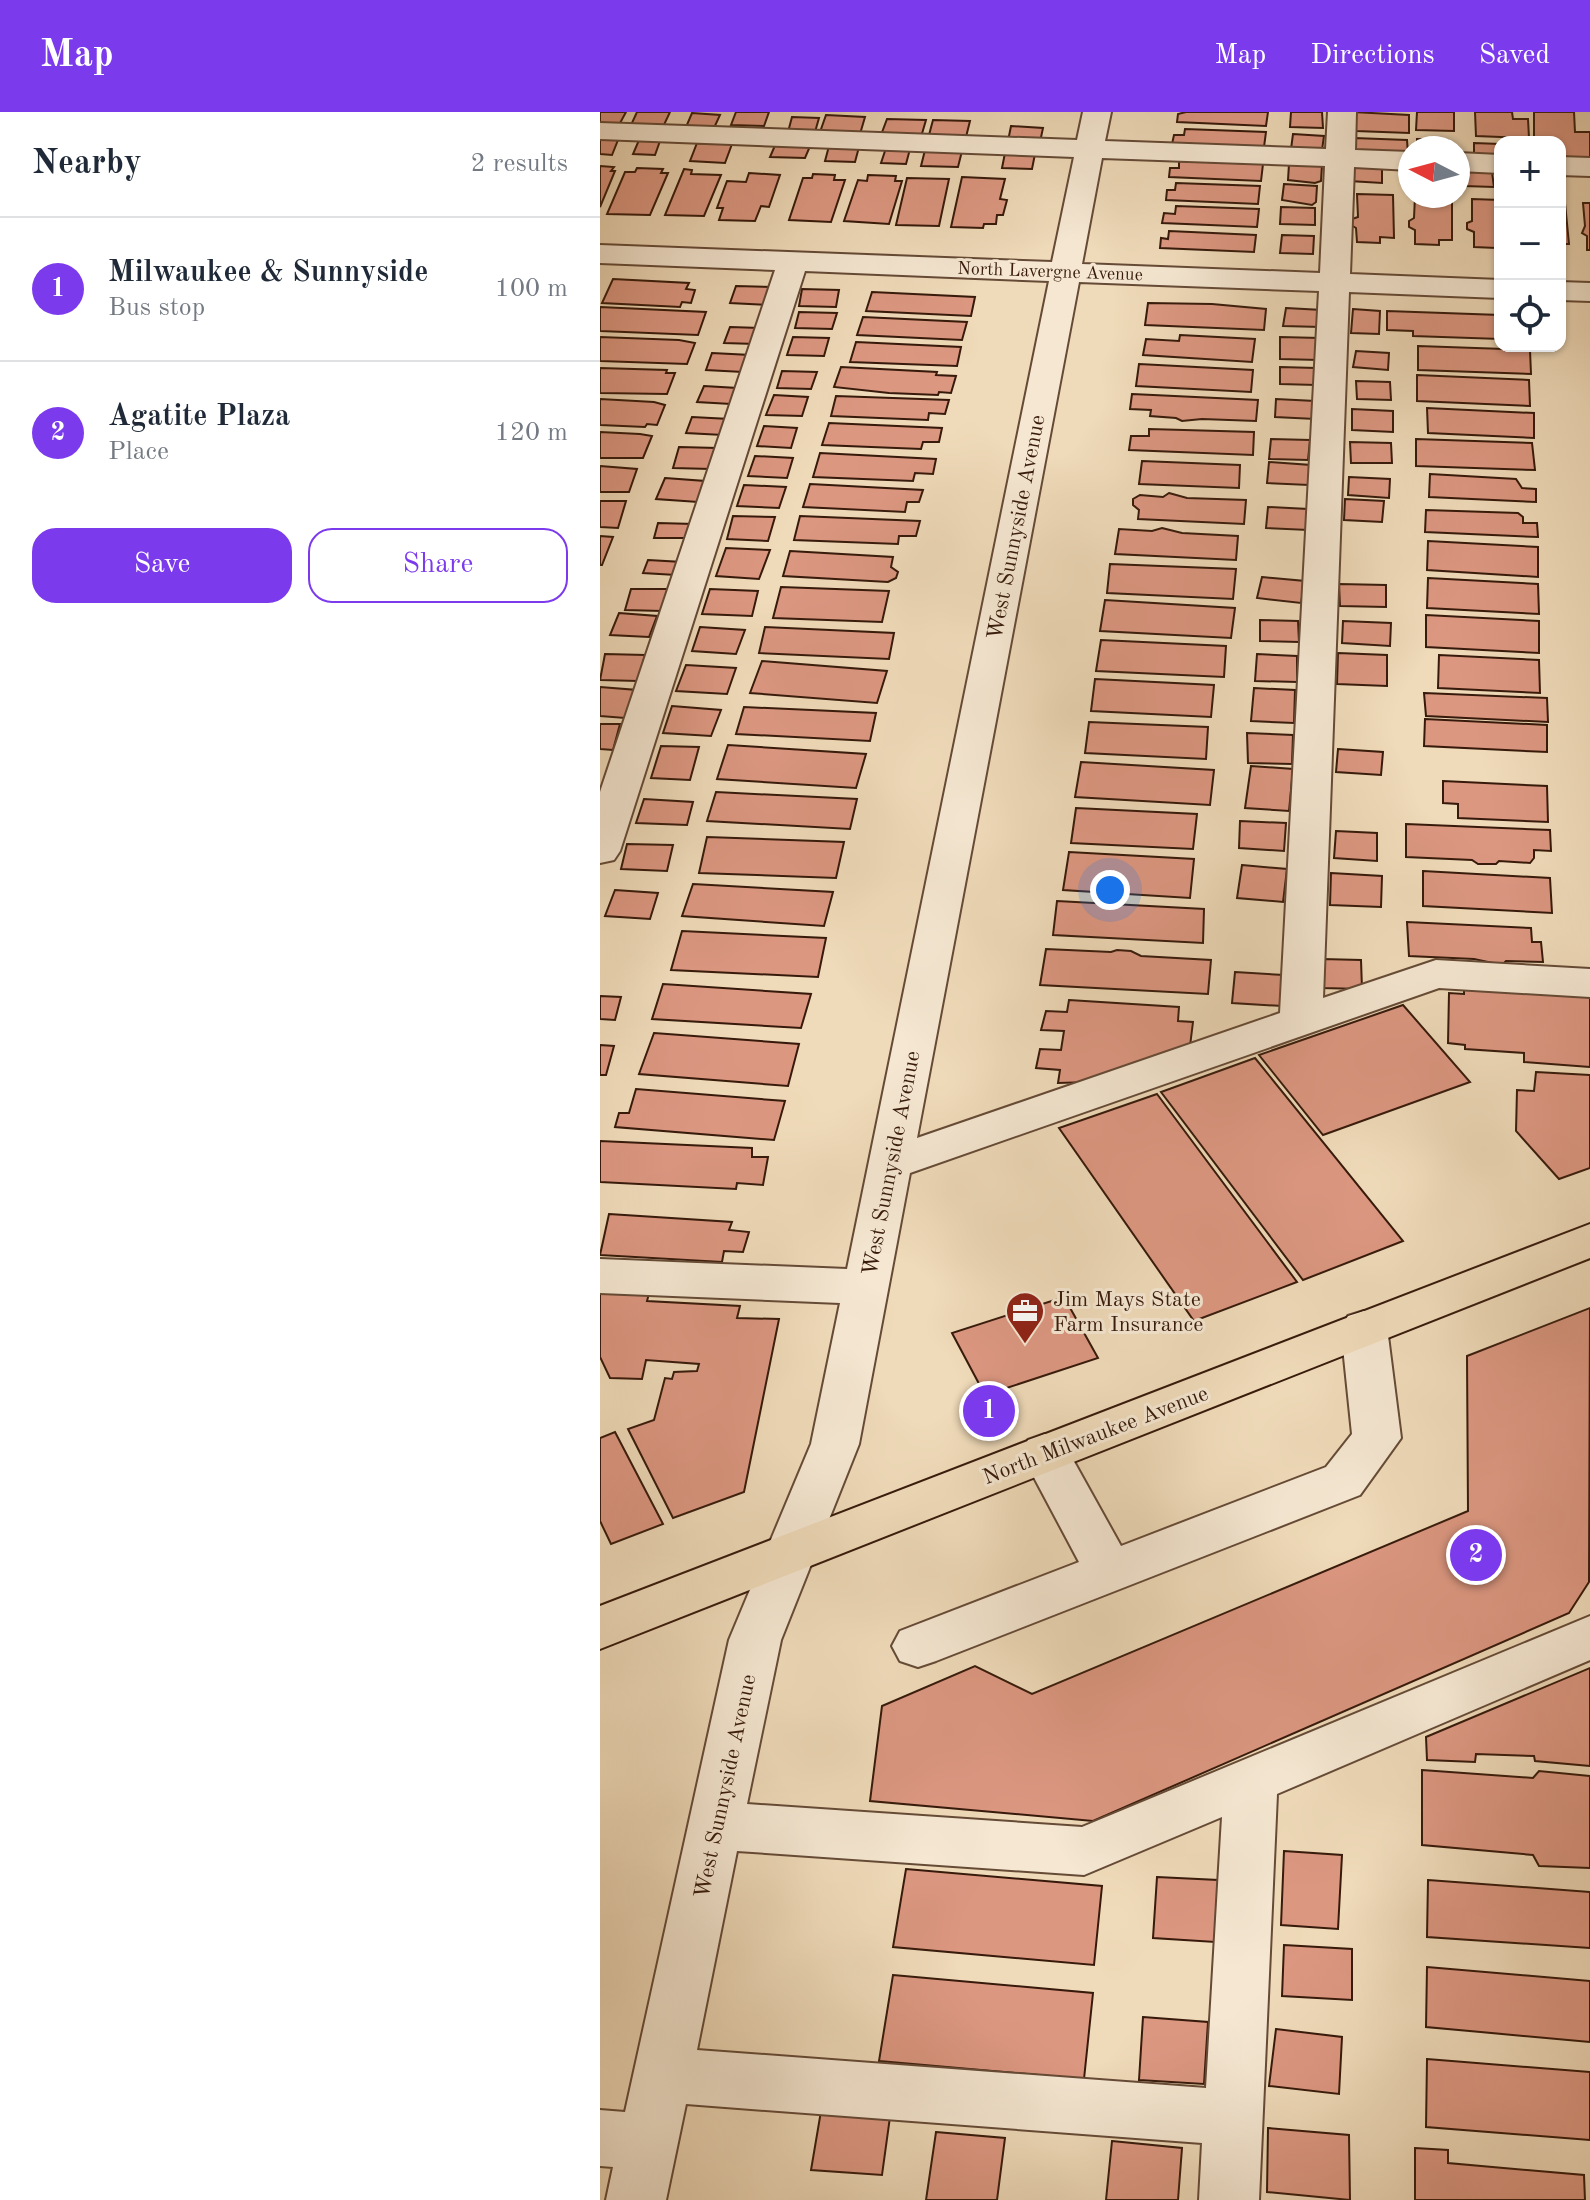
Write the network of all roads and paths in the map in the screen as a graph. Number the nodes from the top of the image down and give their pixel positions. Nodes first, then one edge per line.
1 (1097, 112) edge
2 (1342, 112) edge
3 (600, 131) edge
4 (1089, 149) junction
5 (1340, 158) junction
6 (1398, 160) edge
7 (1470, 163) edge
8 (1494, 164) edge
9 (1566, 166) edge
10 (1590, 167) edge
11 (600, 254) edge
12 (793, 262) junction
13 (1064, 272) junction
14 (1334, 282) junction
15 (1494, 289) edge
16 (1566, 291) edge
17 (1590, 292) edge
18 (600, 851) edge
19 (1590, 983) edge
20 (1301, 1021) junction
21 (890, 1164) junction
22 (1590, 1240) edge
23 (600, 1276) edge
24 (866, 1287) junction
25 (1364, 1328) junction
26 (1045, 1453) junction
27 (791, 1553) junction
28 (1110, 1572) junction
29 (600, 1628) edge
30 (1590, 1637) edge
31 (918, 1646) dead end
32 (1251, 1781) junction
33 (715, 1826) junction
34 (662, 2075) junction
35 (1234, 2118) junction
36 (624, 2140) edge
37 (636, 2200) edge
38 (1229, 2200) edge

1 - 4 street, West Sunnyside Avenue
2 - 5 street
3 - 4 street
4 - 5 street
4 - 13 street, West Sunnyside Avenue
5 - 6 street
5 - 14 street
7 - 8 street
9 - 10 street
11 - 12 street, North Lavergne Avenue
12 - 13 street, North Lavergne Avenue
12 - 18 street
13 - 14 street, North Lavergne Avenue
13 - 21 street, West Sunnyside Avenue
14 - 15 street, North Lavergne Avenue
14 - 20 street
16 - 17 street
19 - 20 street
20 - 21 street
21 - 24 street, West Sunnyside Avenue
22 - 25 main road, North Milwaukee Avenue
23 - 24 street
24 - 27 street, West Sunnyside Avenue
25 - 26 main road, North Milwaukee Avenue
25 - 28 street
26 - 27 main road, North Milwaukee Avenue
26 - 28 street
27 - 29 main road, North Milwaukee Avenue
27 - 33 street, West Sunnyside Avenue
28 - 31 street
30 - 32 street
32 - 33 street
32 - 35 street
33 - 34 street, West Sunnyside Avenue
34 - 35 street
34 - 36 street, West Sunnyside Avenue
35 - 38 street
36 - 37 street, West Sunnyside Avenue

